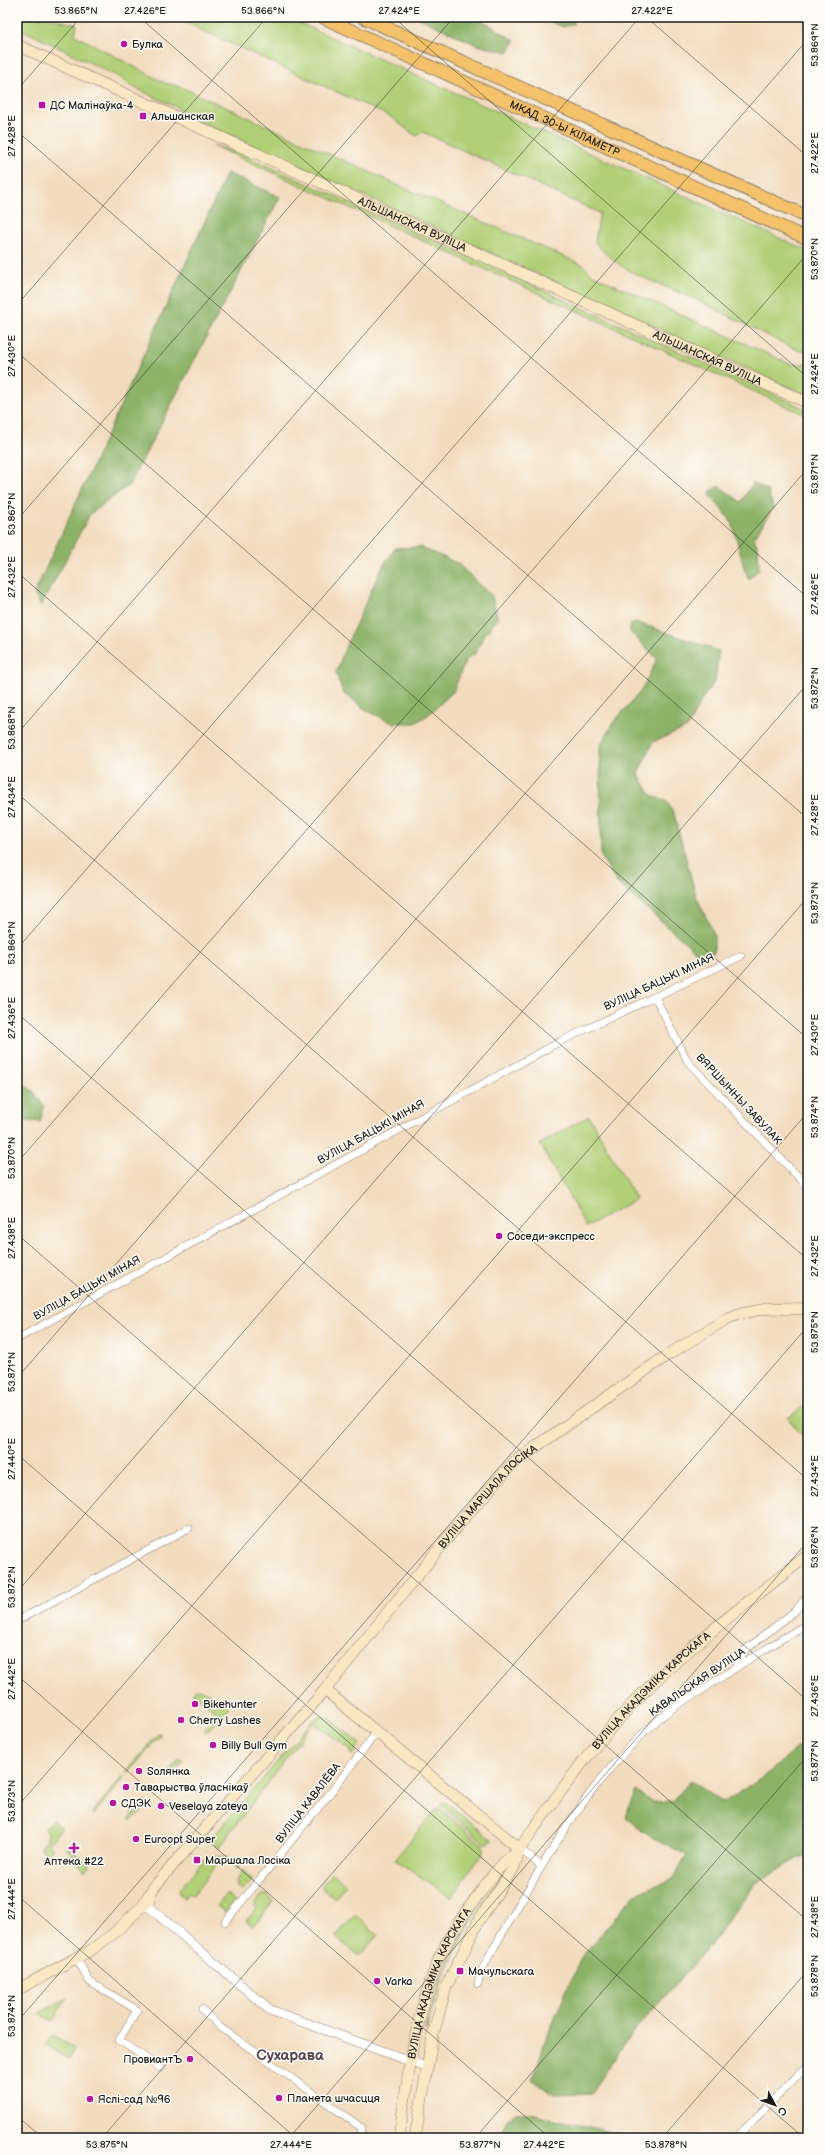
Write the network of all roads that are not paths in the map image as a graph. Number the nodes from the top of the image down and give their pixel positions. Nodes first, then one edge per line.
1 (322, 17) edge
2 (364, 17) edge
3 (17, 45) edge
4 (808, 217) edge
5 (808, 239) edge
6 (808, 403) edge
7 (741, 956) dead end
8 (655, 997) junction
9 (808, 1187) edge
10 (808, 1310) edge
11 (17, 1339) edge
12 (189, 1528) dead end
13 (808, 1555) edge
14 (808, 1596) edge
15 (17, 1621) edge
16 (804, 1625) dead end
17 (736, 1668) junction
18 (325, 1690) junction
19 (376, 1733) junction
20 (520, 1849) junction
21 (540, 1865) junction
22 (144, 1903) junction
23 (225, 1922) dead end
24 (77, 1959) junction
25 (478, 1984) dead end
26 (17, 1990) edge
27 (202, 2009) dead end
28 (412, 2062) junction
29 (808, 2065) edge
30 (426, 2067) junction
31 (160, 2068) dead end
32 (361, 2138) edge
33 (399, 2138) edge
34 (415, 2138) edge
35 (736, 2138) edge

1 - 5 highway, МКАД, 30-Ы КІЛАМЕТР
2 - 4 highway, МКАД, 30-Ы КІЛАМЕТР
3 - 6 main road, АЛЬШАНСКАЯ ВУЛІЦА
7 - 8 street, ВУЛІЦА БАЦЬКІ МІНАЯ
8 - 9 street, ВЯРШЫННЫ ЗАВУЛАК
8 - 11 street, ВУЛІЦА БАЦЬКІ МІНАЯ
10 - 18 main road, ВУЛІЦА МАРШАЛА ЛОСІКА
12 - 15 street
13 - 20 main road, ВУЛІЦА АКАДЭМІКА КАРСКАГА
14 - 17 street
16 - 17 street, КАВАЛЬСКАЯ ВУЛІЦА
17 - 21 street, КАВАЛЬСКАЯ ВУЛІЦА
18 - 19 main road
18 - 22 main road, ВУЛІЦА МАРШАЛА ЛОСІКА
19 - 20 main road
19 - 23 street, ВУЛІЦА КАВАЛЁВА
20 - 21 street
20 - 28 main road, ВУЛІЦА АКАДЭМІКА КАРСКАГА
20 - 30 main road, ВУЛІЦА АКАДЭМІКА КАРСКАГА
21 - 25 street, КАВАЛЬСКАЯ ВУЛІЦА
22 - 24 main road, ВУЛІЦА МАРШАЛА ЛОСІКА
22 - 28 street
24 - 26 main road, ВУЛІЦА МАРШАЛА ЛОСІКА
24 - 31 street
27 - 32 street
28 - 30 street
28 - 33 main road, ВУЛІЦА АКАДЭМІКА КАРСКАГА
29 - 35 street
30 - 34 main road, ВУЛІЦА АКАДЭМІКА КАРСКАГА

